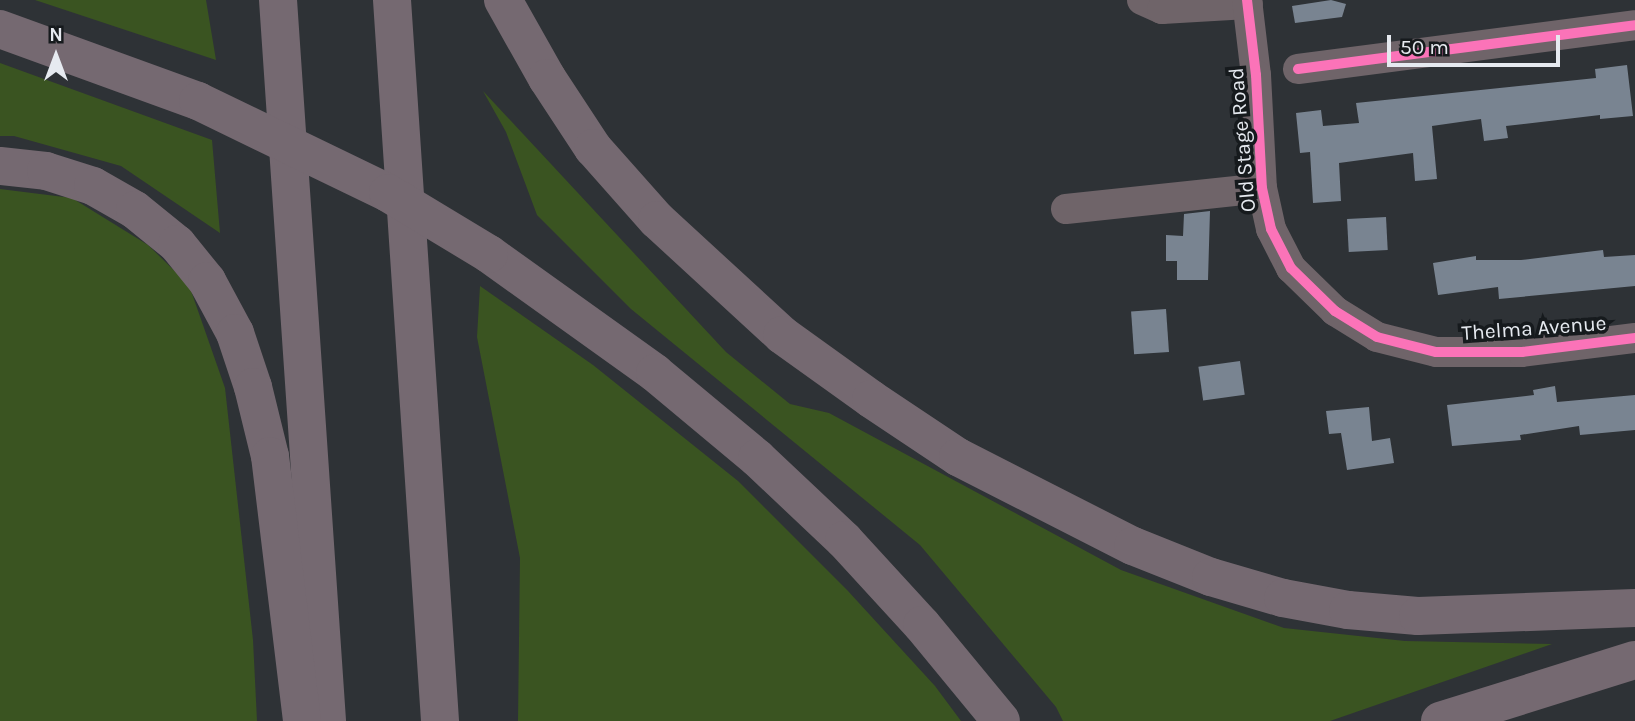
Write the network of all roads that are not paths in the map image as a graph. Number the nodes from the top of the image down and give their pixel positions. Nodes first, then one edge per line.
1 (278, 0) edge
2 (392, 0) edge
3 (503, 0) edge
4 (1142, 0) edge
5 (1247, 2) edge
6 (1635, 25) edge
7 (0, 29) edge
8 (1298, 69) dead end
9 (0, 166) edge
10 (1262, 188) junction
11 (1066, 209) dead end
12 (1635, 338) edge
13 (1436, 352) joint
14 (1635, 608) edge
15 (1635, 660) edge
16 (440, 712) edge
17 (302, 721) edge
18 (327, 721) edge
19 (1001, 721) edge
20 (1440, 721) edge

1 - 18 highway
2 - 16 highway
3 - 14 highway
4 - 5 street
5 - 10 street, Old Stage Road
6 - 8 street
7 - 19 highway, bridge
9 - 17 highway
10 - 11 street
10 - 13 street, Old Stage Road
12 - 13 street, Thelma Avenue
15 - 20 highway

